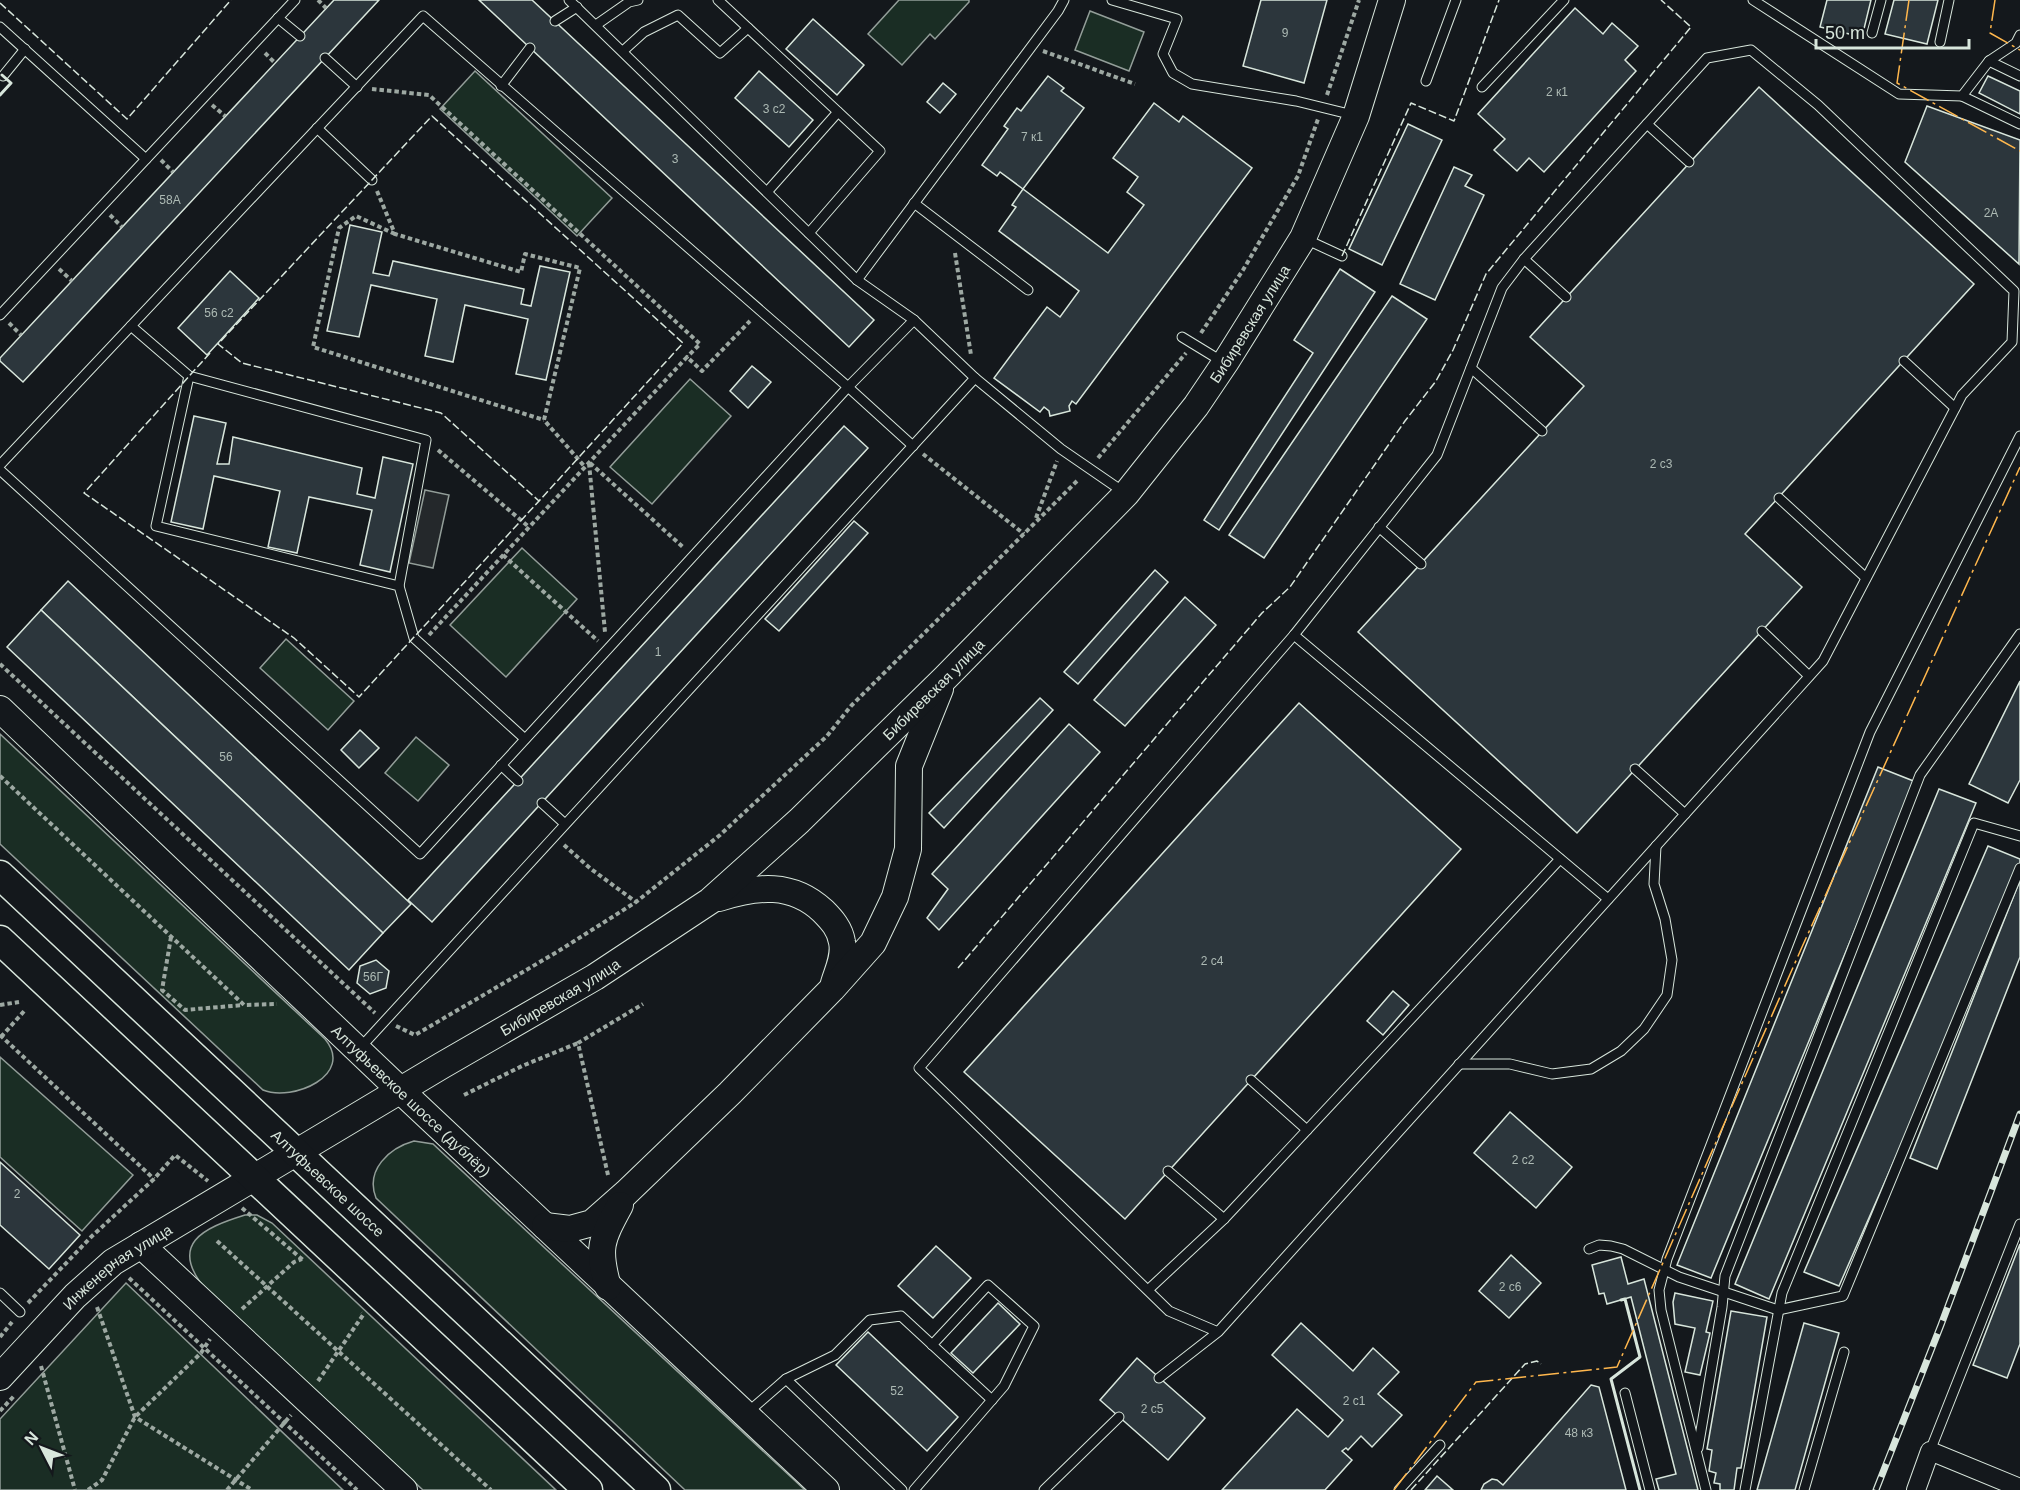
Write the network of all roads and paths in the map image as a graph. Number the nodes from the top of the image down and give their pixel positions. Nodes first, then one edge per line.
1 (295, 0) edge
2 (318, 0) edge
3 (638, 0) edge
4 (718, 0) edge
5 (1064, 0) edge
6 (1112, 0) edge
7 (1359, 0) edge
8 (1392, 0) edge
9 (1456, 0) edge
10 (1564, 0) edge
11 (1753, 0) edge
12 (1881, 0) edge
13 (1949, 0) edge
14 (573, 3) edge
15 (326, 8) dead end
16 (278, 18) junction
17 (555, 21) dead end
18 (596, 25) junction
19 (0, 27) edge
20 (748, 28) junction
21 (1872, 33) dead end
22 (2020, 35) edge
23 (300, 36) dead end
24 (1940, 42) dead end
25 (1031, 46) junction
26 (530, 48) dead end
27 (25, 49) junction
28 (623, 51) junction
29 (325, 58) dead end
30 (1989, 61) junction
31 (3, 76) dead end
32 (2020, 76) edge
33 (1426, 81) dead end
34 (1135, 84) dead end
35 (501, 86) junction
36 (357, 87) junction
37 (1482, 87) dead end
38 (1962, 96) junction
39 (1322, 108) junction
40 (838, 111) junction
41 (1356, 116) junction
42 (1647, 124) junction
43 (2020, 124) edge
44 (317, 129) junction
45 (146, 159) junction
46 (1689, 162) dead end
47 (372, 180) joint
48 (767, 192) junction
49 (914, 203) junction
50 (952, 232) junction
51 (809, 233) junction
52 (395, 234) junction
53 (1304, 238) junction
54 (1342, 256) dead end
55 (1524, 259) junction
56 (857, 280) junction
57 (1028, 290) dead end
58 (1566, 297) dead end
59 (760, 311) junction
60 (0, 315) edge
61 (914, 320) junction
62 (131, 326) junction
63 (1182, 337) dead end
64 (1193, 344) junction
65 (687, 357) junction
66 (1904, 361) dead end
67 (1225, 363) junction
68 (1471, 368) junction
69 (189, 376) junction
70 (975, 378) junction
71 (848, 387) junction
72 (1955, 408) junction
73 (544, 420) junction
74 (1542, 431) dead end
75 (2020, 436) edge
76 (426, 440) junction
77 (913, 446) junction
78 (1061, 449) junction
79 (589, 463) junction
80 (585, 467) junction
81 (0, 468) edge
82 (1090, 468) junction
83 (1126, 494) junction
84 (1779, 498) dead end
85 (1036, 520) junction
86 (530, 527) junction
87 (1379, 527) junction
88 (1024, 534) junction
89 (503, 555) junction
90 (693, 556) junction
91 (1420, 564) dead end
92 (1866, 578) junction
93 (399, 586) junction
94 (1762, 632) dead end
95 (2020, 634) edge
96 (1294, 635) junction
97 (420, 644) junction
98 (607, 650) junction
99 (0, 664) edge
100 (1809, 676) junction
101 (945, 678) junction
102 (0, 709) edge
103 (525, 739) junction
104 (501, 765) junction
105 (1635, 770) dead end
106 (0, 776) edge
107 (518, 781) dead end
108 (542, 803) dead end
109 (1685, 814) junction
110 (565, 824) junction
111 (555, 836) junction
112 (2020, 836) edge
113 (1656, 846) junction
114 (1560, 859) junction
115 (2020, 868) edge
116 (0, 875) edge
117 (1608, 899) junction
118 (710, 901) junction
119 (636, 902) junction
120 (171, 937) junction
121 (2, 948) edge
122 (832, 989) junction
123 (19, 1002) dead end
124 (280, 1004) dead end
125 (643, 1004) dead end
126 (0, 1005) edge
127 (244, 1005) junction
128 (26, 1009) dead end
129 (384, 1021) junction
130 (1, 1036) edge
131 (578, 1043) junction
132 (358, 1050) junction
133 (1459, 1064) junction
134 (1251, 1080) dead end
135 (400, 1090) junction
136 (464, 1095) dead end
137 (1307, 1130) junction
138 (296, 1152) junction
139 (175, 1155) dead end
140 (1168, 1171) dead end
141 (608, 1174) dead end
142 (254, 1178) junction
143 (154, 1179) junction
144 (626, 1193) junction
145 (1224, 1219) junction
146 (2020, 1224) edge
147 (546, 1226) junction
148 (217, 1241) dead end
149 (141, 1245) junction
150 (1589, 1249) dead end
151 (302, 1259) dead end
152 (1664, 1270) junction
153 (125, 1275) dead end
154 (267, 1286) junction
155 (608, 1287) junction
156 (1148, 1290) junction
157 (1722, 1291) junction
158 (0, 1293) edge
159 (1778, 1310) junction
160 (20, 1312) joint
161 (89, 1315) dead end
162 (226, 1324) junction
163 (1218, 1332) junction
164 (932, 1345) junction
165 (205, 1347) junction
166 (1844, 1352) dead end
167 (49, 1358) dead end
168 (41, 1366) junction
169 (34, 1374) dead end
170 (1159, 1378) dead end
171 (786, 1379) junction
172 (10, 1383) edge
173 (1625, 1393) dead end
174 (992, 1400) junction
175 (0, 1411) edge
176 (746, 1415) junction
177 (135, 1417) junction
178 (1119, 1417) dead end
179 (1440, 1445) dead end
180 (1930, 1451) junction
181 (1697, 1453) junction
182 (2020, 1488) edge
183 (75, 1490) edge
184 (88, 1490) edge
185 (252, 1490) edge
186 (357, 1490) edge
187 (404, 1490) edge
188 (491, 1490) edge
189 (588, 1490) edge
190 (656, 1490) edge
191 (826, 1490) edge
192 (902, 1490) edge
193 (914, 1490) edge
194 (1044, 1490) edge
195 (1399, 1490) edge
196 (1650, 1490) edge
197 (1706, 1490) edge
198 (1745, 1490) edge
199 (1804, 1490) edge
200 (1916, 1490) edge

1 - 16 lane
2 - 15 path
3 - 18 lane
4 - 20 lane
5 - 25 lane
6 - 39 lane
7 - 39 path
8 - 41 main road, Бибиревская улица
9 - 33 lane
10 - 37 lane
11 - 38 lane
12 - 21 lane
13 - 24 lane
14 - 17 lane
14 - 18 lane
16 - 23 lane
16 - 45 lane
18 - 28 lane
19 - 27 lane
20 - 28 lane
20 - 40 lane
22 - 30 lane
25 - 34 path
25 - 49 lane
26 - 35 lane
27 - 31 lane
27 - 45 lane
28 - 48 lane
29 - 36 lane
30 - 32 lane
30 - 38 lane
35 - 36 lane
35 - 59 lane
36 - 44 lane
36 - 65 path
38 - 43 lane
39 - 41 lane
39 - 64 path
40 - 48 lane
40 - 51 lane
41 - 53 main road, Бибиревская улица
42 - 46 lane
42 - 55 lane
42 - 72 lane
44 - 47 lane
44 - 62 lane
45 - 60 lane
47 - 52 path
48 - 51 lane
49 - 50 lane
49 - 56 lane
50 - 57 lane
50 - 70 path
51 - 56 lane
52 - 73 path
52 - 73 path
53 - 54 lane
53 - 67 main road, Бибиревская улица
55 - 58 lane
55 - 68 lane
56 - 61 lane
59 - 65 path
59 - 71 lane
61 - 70 lane
61 - 71 lane
62 - 69 lane
62 - 81 lane
63 - 64 lane
64 - 67 lane
64 - 82 path
65 - 79 path
66 - 72 lane
67 - 83 main road, Бибиревская улица
68 - 74 lane
68 - 87 lane
69 - 76 lane
69 - 93 lane
70 - 77 lane
70 - 78 lane
71 - 77 lane
71 - 90 lane
72 - 92 lane
73 - 80 path
75 - 152 lane
76 - 86 path
76 - 93 lane
77 - 88 path
77 - 110 lane
78 - 82 lane
78 - 85 path
79 - 80 path
79 - 90 path
79 - 98 path
80 - 86 path
81 - 104 lane
82 - 83 lane
82 - 85 path
83 - 101 main road, Бибиревская улица
84 - 92 lane
85 - 88 path
86 - 89 path
87 - 91 lane
87 - 96 lane
88 - 119 path
89 - 97 path
89 - 98 path
90 - 98 lane
92 - 100 lane
93 - 97 lane
94 - 100 lane
95 - 157 lane
96 - 114 lane
96 - 156 lane
97 - 103 lane
98 - 103 lane
99 - 129 path
100 - 109 lane
101 - 118 main road, Бибиревская улица
101 - 122 main road
102 - 132 main road, Алтуфьевское шоссе (дублёр)
103 - 104 lane
104 - 107 lane
105 - 109 lane
106 - 120 path
108 - 110 lane
109 - 113 lane
110 - 111 lane
111 - 119 path
111 - 129 lane
112 - 159 lane
113 - 117 lane
113 - 133 lane
114 - 117 lane
114 - 137 lane
115 - 159 lane
116 - 138 main road, Алтуфьевское шоссе
117 - 133 lane
118 - 122 main road
118 - 135 main road, Бибиревская улица
119 - 129 path
120 - 127 path
120 - 127 path
121 - 142 main road
122 - 144 main road
123 - 126 path
124 - 127 path
125 - 131 path
128 - 130 path
129 - 132 lane
130 - 143 path
131 - 136 path
131 - 141 path
132 - 135 main road, Алтуфьевское шоссе (дублёр)
133 - 163 lane
134 - 137 lane
135 - 138 main road, Бибиревская улица
135 - 147 main road, Алтуфьевское шоссе (дублёр)
137 - 145 lane
138 - 142 main road, Бибиревская улица
138 - 190 main road, Алтуфьевское шоссе
139 - 143 path
140 - 145 lane
142 - 149 main road, Инженерная улица
142 - 189 main road
143 - 160 path
144 - 147 main road
144 - 155 main road
145 - 156 lane
146 - 180 lane
147 - 155 main road, Алтуфьевское шоссе (дублёр)
148 - 154 path
149 - 162 main road
149 - 172 main road, Инженерная улица
150 - 152 lane
151 - 154 path
152 - 157 lane
152 - 181 lane
153 - 165 path
154 - 162 path
154 - 188 path
155 - 176 main road, Алтуфьевское шоссе (дублёр)
156 - 163 lane
157 - 159 lane
157 - 181 lane
158 - 160 lane
159 - 198 lane
161 - 177 path
162 - 165 path
162 - 187 main road
163 - 170 lane
164 - 171 lane
164 - 174 lane
164 - 174 lane
165 - 177 path
165 - 186 path
166 - 199 lane
167 - 168 path
168 - 169 path
168 - 183 path
171 - 176 lane
171 - 192 lane
172 - 175 path
173 - 196 lane
174 - 193 lane
176 - 191 main road, Алтуфьевское шоссе (дублёр)
177 - 184 path
177 - 185 path
178 - 194 lane
179 - 195 lane
180 - 182 street
180 - 200 street
181 - 197 lane

